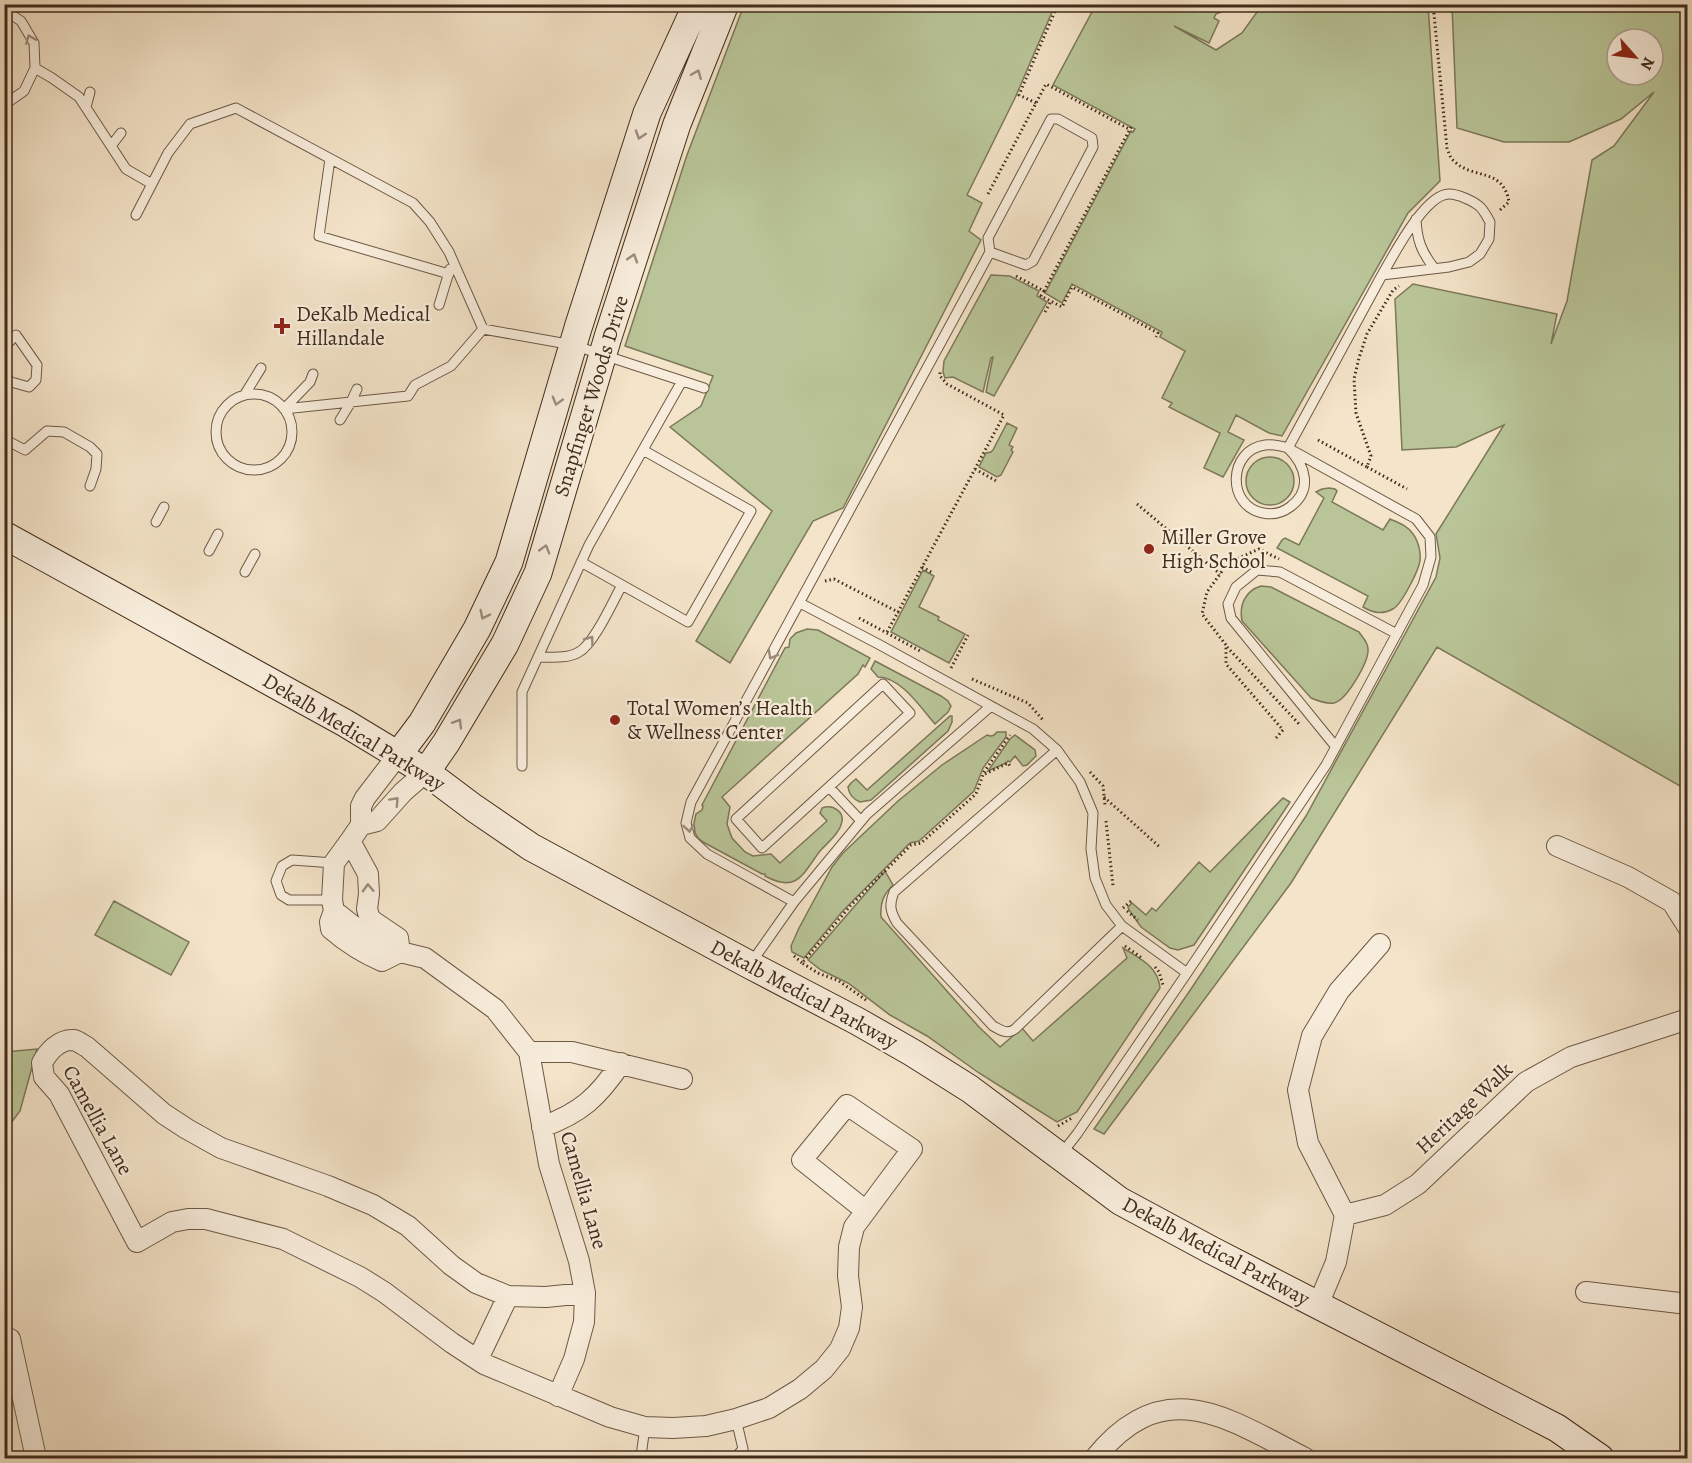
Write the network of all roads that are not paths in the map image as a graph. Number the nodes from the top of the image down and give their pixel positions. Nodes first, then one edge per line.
1 (697, 4) edge
2 (725, 4) edge
3 (4, 10) edge
4 (35, 68) junction
5 (90, 92) dead end
6 (4, 105) edge
7 (86, 107) junction
8 (121, 133) dead end
9 (111, 146) junction
10 (330, 159) junction
11 (152, 184) junction
12 (136, 215) dead end
13 (1416, 219) junction
14 (990, 252) junction
15 (453, 261) junction
16 (1434, 268) junction
17 (449, 274) junction
18 (1382, 275) junction
19 (439, 306) dead end
20 (483, 329) junction
21 (573, 345) junction
22 (4, 347) edge
23 (603, 354) junction
24 (261, 368) dead end
25 (313, 374) dead end
26 (4, 377) edge
27 (682, 381) junction
28 (704, 388) dead end
29 (357, 389) dead end
30 (245, 394) junction
31 (351, 402) junction
32 (284, 409) junction
33 (340, 420) dead end
34 (4, 439) edge
35 (1288, 448) junction
36 (643, 450) junction
37 (90, 486) dead end
38 (164, 507) dead end
39 (156, 522) dead end
40 (218, 534) dead end
41 (4, 535) edge
42 (209, 551) dead end
43 (255, 554) dead end
44 (581, 562) junction
45 (245, 572) dead end
46 (622, 585) junction
47 (800, 603) junction
48 (1397, 634) junction
49 (538, 657) junction
50 (991, 706) junction
51 (1336, 747) junction
52 (1057, 750) junction
53 (398, 755) junction
54 (522, 766) dead end
55 (426, 772) junction
56 (830, 787) junction
57 (861, 821) junction
58 (356, 833) junction
59 (1557, 846) dead end
60 (334, 863) junction
61 (794, 902) junction
62 (333, 905) junction
63 (1122, 926) junction
64 (1688, 927) edge
65 (361, 932) junction
66 (1380, 944) dead end
67 (750, 965) junction
68 (1187, 973) junction
69 (1688, 1019) edge
70 (529, 1052) junction
71 (621, 1063) junction
72 (682, 1079) dead end
73 (542, 1127) junction
74 (1060, 1156) junction
75 (866, 1211) junction
76 (1345, 1215) junction
77 (1586, 1292) dead end
78 (585, 1293) junction
79 (508, 1296) junction
80 (1688, 1304) edge
81 (1318, 1305) junction
82 (4, 1341) edge
83 (478, 1359) junction
84 (558, 1396) junction
85 (736, 1419) junction
86 (645, 1427) junction
87 (36, 1458) edge
88 (645, 1458) edge
89 (732, 1458) edge
90 (1095, 1458) edge
91 (1305, 1458) edge
92 (1600, 1458) edge

1 -> 21 main road, Snapfinger Woods Drive
23 -> 2 main road, Snapfinger Woods Drive
4 -> 3 lane
4 - 6 lane
4 - 7 lane
5 - 7 lane
7 - 9 lane
8 - 9 lane
9 - 11 lane
10 - 11 lane
10 - 15 lane
10 - 17 lane
11 - 12 lane
13 - 16 lane
13 - 16 lane
13 - 18 lane
14 - 14 lane
14 - 47 lane
15 - 17 lane
15 - 20 lane
16 - 18 lane
17 - 19 lane
18 - 35 lane
20 - 21 lane
20 - 31 lane
21 - 23 lane
21 -> 53 main road, Snapfinger Woods Drive
22 - 26 lane
23 - 27 lane
55 -> 23 main road, Snapfinger Woods Drive
24 - 30 lane
25 - 32 lane
27 - 28 lane
27 - 36 lane
29 - 31 lane
30 - 32 lane
30 - 32 lane
31 - 32 lane
31 - 33 lane
34 - 37 lane
35 - 35 lane
35 - 48 lane
36 - 44 lane
36 - 46 lane
38 - 39 lane
40 - 42 lane
41 - 53 main road, Dekalb Medical Parkway
43 - 45 lane
44 - 46 lane
44 - 49 lane
49 -> 46 lane
47 - 50 lane
47 -> 61 lane
48 - 51 lane
48 - 51 lane
49 - 54 lane
50 - 52 lane
50 - 57 lane
51 - 68 lane
52 - 63 lane
52 - 63 lane
53 - 55 main road, Dekalb Medical Parkway
53 - 58 street
58 -> 55 street
55 - 67 main road, Dekalb Medical Parkway
56 - 56 lane
56 - 57 lane
57 - 61 lane
58 - 60 street
65 -> 58 street
59 - 64 street
60 - 62 street
60 - 62 lane
61 - 67 lane
62 - 65 street, Camellia Lane
63 - 68 lane
65 - 70 street, Camellia Lane
66 - 76 street
67 - 74 main road, Dekalb Medical Parkway
68 - 74 lane
69 - 76 street, Heritage Walk
70 - 71 street
70 - 73 street, Camellia Lane
71 - 72 street
71 - 73 street
73 - 78 street, Camellia Lane
74 - 81 main road, Dekalb Medical Parkway
75 - 75 street, Camellia Lane
75 - 85 street, Camellia Lane
76 - 81 street
77 - 80 street
78 - 79 street, Camellia Lane
78 - 84 street, Camellia Lane
79 - 83 street
79 - 83 street, Camellia Lane
81 - 92 main road, Dekalb Medical Parkway
82 - 87 street
83 - 84 street, Camellia Lane
84 - 86 street, Camellia Lane
85 - 86 street, Camellia Lane
85 - 89 lane
86 - 88 lane
90 - 91 street

